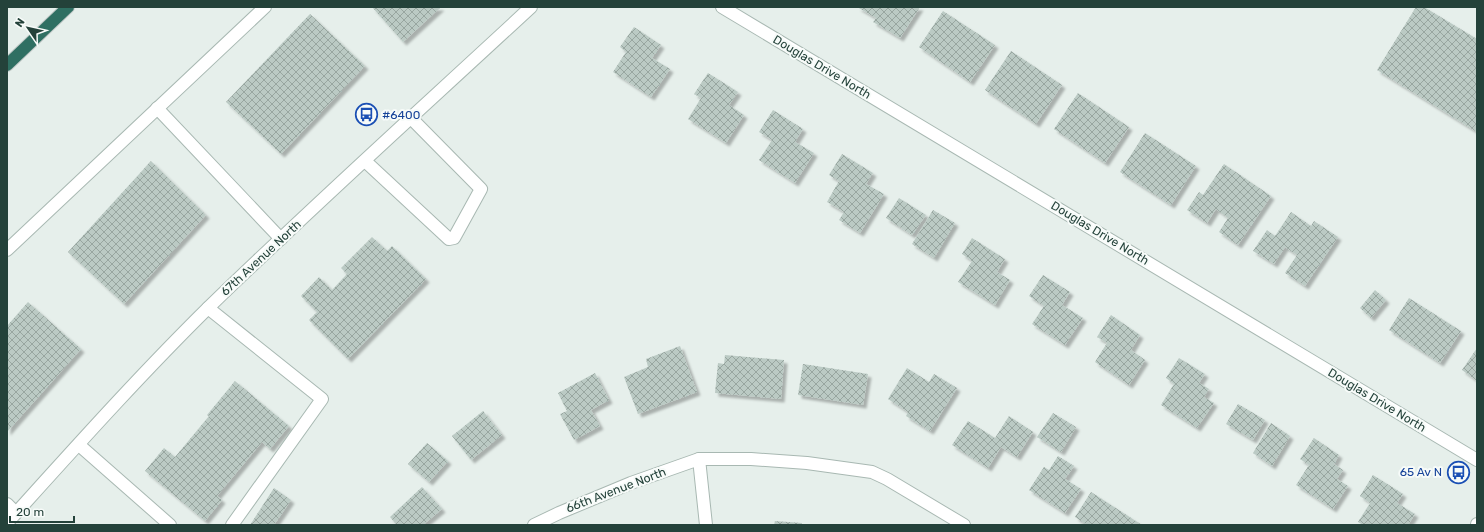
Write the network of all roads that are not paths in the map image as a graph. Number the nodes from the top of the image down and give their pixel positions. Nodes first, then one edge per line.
1 (68, 7) edge
2 (265, 7) edge
3 (531, 7) edge
4 (722, 7) edge
5 (7, 65) edge
6 (157, 108) junction
7 (411, 118) junction
8 (365, 161) junction
9 (281, 239) junction
10 (7, 250) edge
11 (208, 308) junction
12 (79, 445) junction
13 (699, 459) junction
14 (1477, 460) edge
15 (7, 504) edge
16 (16, 513) junction
17 (7, 523) edge
18 (170, 525) edge
19 (232, 525) edge
20 (534, 525) edge
21 (706, 525) edge
22 (964, 525) edge

1 - 5 highway
2 - 6 street
3 - 7 street, 67th Avenue North
4 - 14 street, Douglas Drive North
6 - 9 street
6 - 10 street
7 - 8 street, 67th Avenue North
7 - 8 street
8 - 9 street, 67th Avenue North
9 - 11 street, 67th Avenue North
11 - 12 street, 67th Avenue North
11 - 19 street
12 - 16 street, 67th Avenue North
12 - 18 street
13 - 20 street, 66th Avenue North
13 - 21 street
13 - 22 street, 66th Avenue North
15 - 16 street
16 - 17 street, 67th Avenue North

